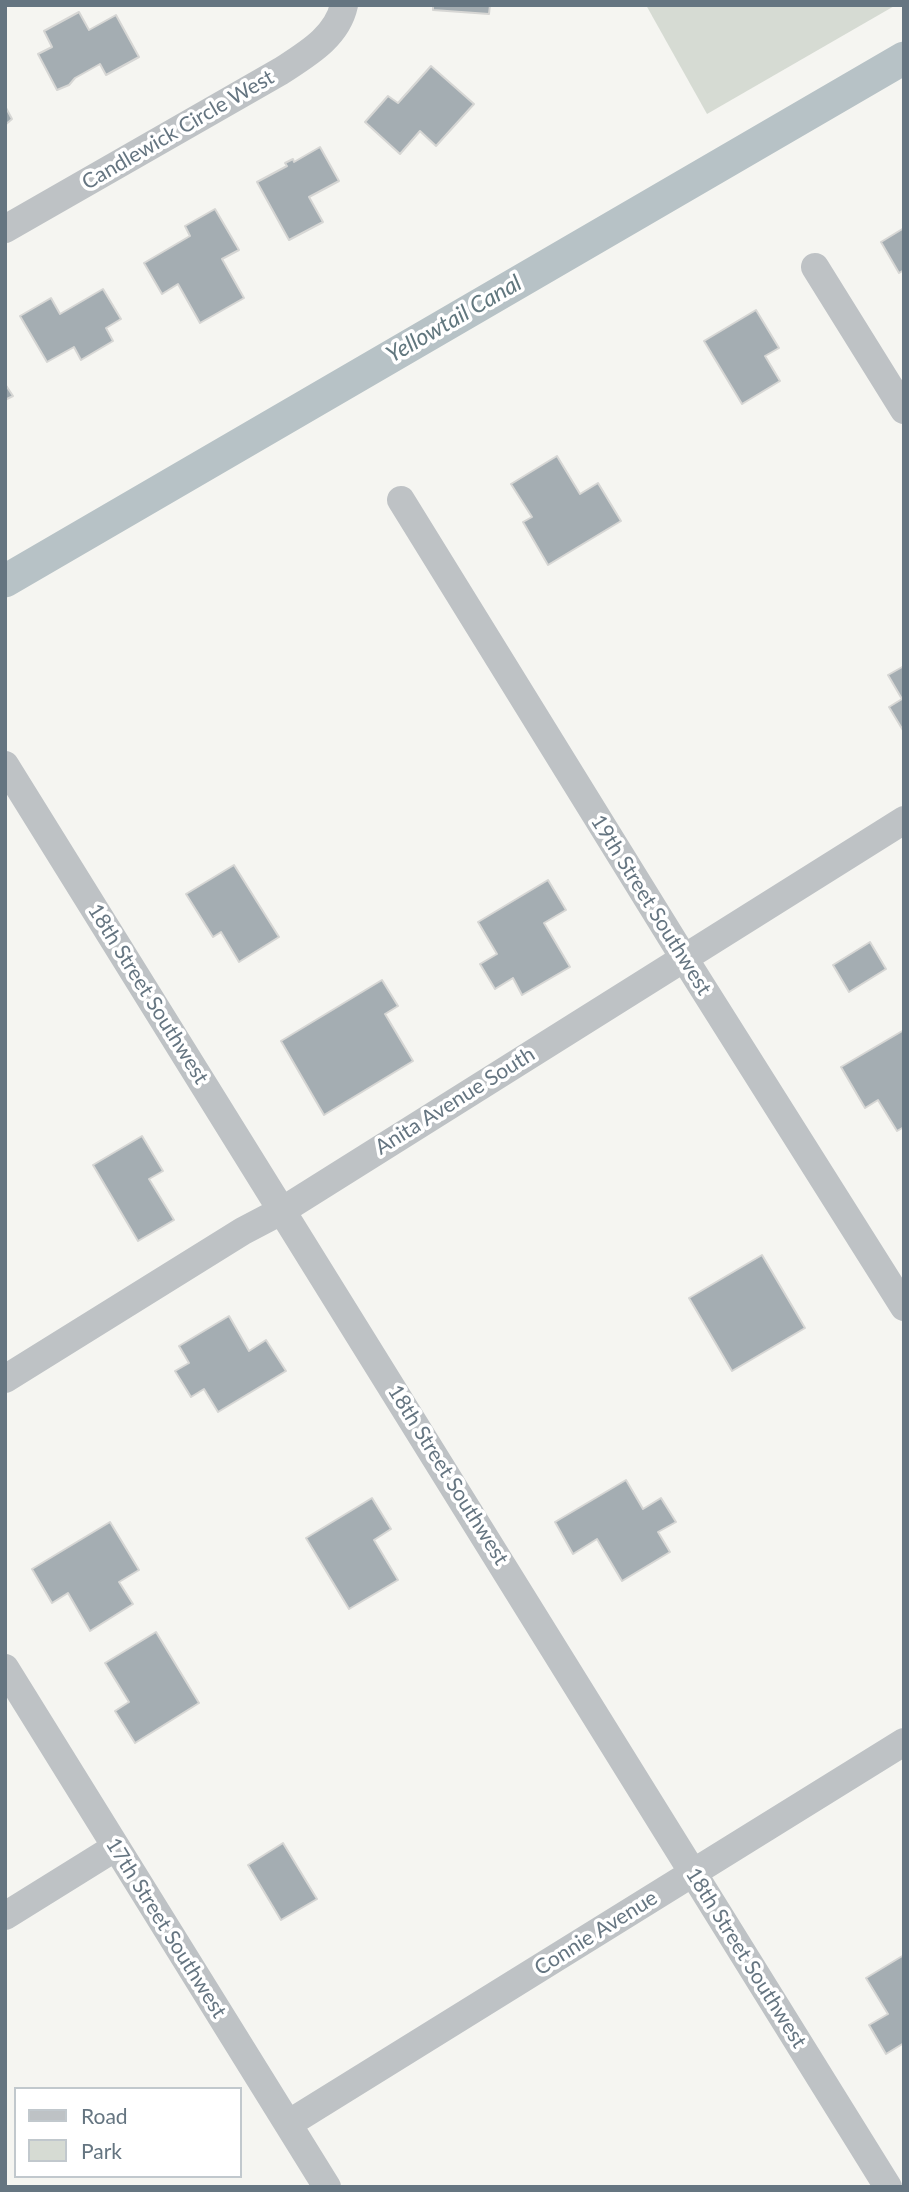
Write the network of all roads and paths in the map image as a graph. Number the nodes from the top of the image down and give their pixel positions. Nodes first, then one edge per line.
1 (343, 12) edge
2 (5, 229) edge
3 (815, 267) dead end
4 (904, 410) edge
5 (401, 500) dead end
6 (5, 765) edge
7 (904, 821) edge
8 (684, 958) junction
9 (283, 1210) junction
10 (904, 1307) edge
11 (5, 1379) edge
12 (5, 1668) edge
13 (904, 1742) edge
14 (116, 1847) junction
15 (693, 1873) junction
16 (5, 1916) edge
17 (288, 2124) junction
18 (327, 2187) edge
19 (888, 2187) edge

1 - 2 street, Candlewick Circle West
3 - 4 street
5 - 8 street, 19th Street Southwest
6 - 9 street, 18th Street Southwest
7 - 8 street, Anita Avenue South
8 - 9 street, Anita Avenue South
8 - 10 street, 19th Street Southwest
9 - 11 street, Anita Avenue South
9 - 15 street, 18th Street Southwest
12 - 14 street, 17th Street Southwest
13 - 15 street, Connie Avenue
14 - 16 street
14 - 17 street, 17th Street Southwest
15 - 17 street, Connie Avenue
15 - 19 street, 18th Street Southwest
17 - 18 street, 17th Street Southwest

